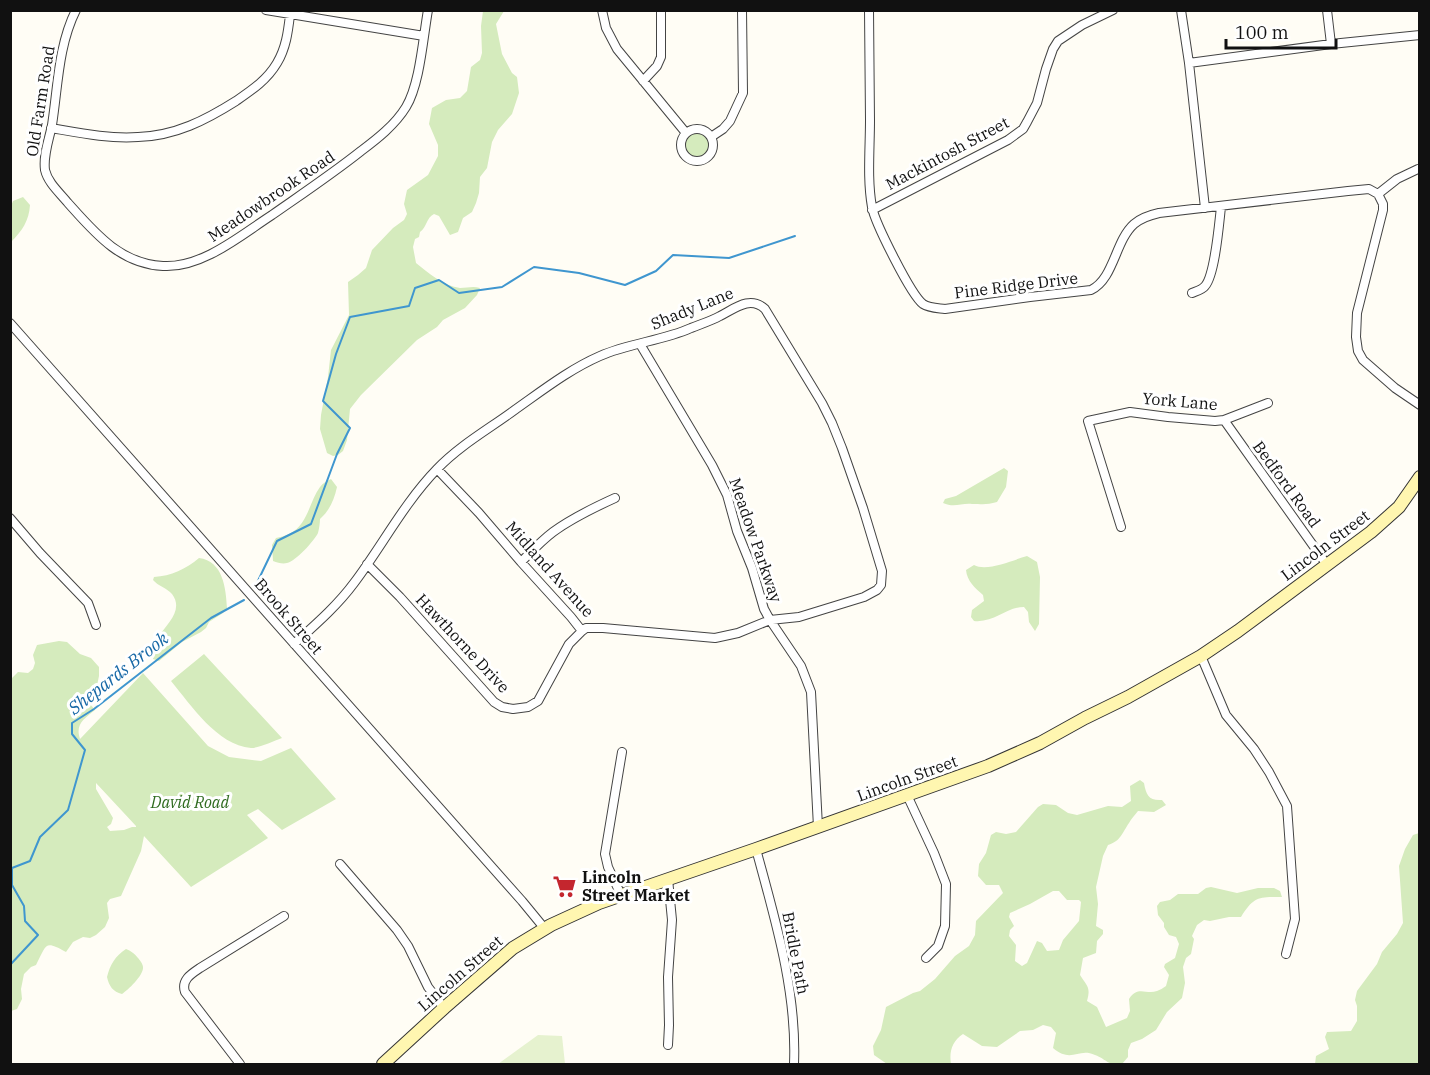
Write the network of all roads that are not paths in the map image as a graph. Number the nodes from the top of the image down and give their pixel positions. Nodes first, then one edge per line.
1 (76, 10) edge
2 (267, 10) edge
3 (428, 10) edge
4 (602, 10) edge
5 (661, 10) edge
6 (742, 10) edge
7 (868, 10) edge
8 (1113, 10) edge
9 (1181, 10) edge
10 (1327, 10) edge
11 (290, 15) junction
12 (1419, 35) edge
13 (423, 36) junction
14 (1331, 44) junction
15 (1189, 63) junction
16 (644, 81) junction
17 (51, 128) junction
18 (686, 133) junction
19 (711, 137) junction
20 (1418, 169) dead end
21 (60, 193) joint
22 (1378, 194) junction
23 (1221, 207) junction
24 (1205, 208) junction
25 (872, 210) junction
26 (1192, 293) dead end
27 (10, 323) edge
28 (640, 344) junction
29 (1268, 403) dead end
30 (1419, 405) edge
31 (1224, 420) junction
32 (437, 469) junction
33 (1419, 477) edge
34 (615, 498) dead end
35 (10, 518) edge
36 (1121, 527) dead end
37 (521, 562) junction
38 (367, 564) junction
39 (1327, 565) junction
40 (770, 620) junction
41 (96, 626) dead end
42 (582, 631) junction
43 (294, 644) junction
44 (1201, 656) junction
45 (622, 752) dead end
46 (906, 795) junction
47 (818, 827) junction
48 (756, 849) junction
49 (340, 864) dead end
50 (668, 879) junction
51 (621, 895) junction
52 (284, 916) dead end
53 (545, 928) junction
54 (1287, 954) dead end
55 (926, 958) dead end
56 (444, 1008) junction
57 (668, 1045) dead end
58 (240, 1065) edge
59 (383, 1065) edge
60 (794, 1065) edge

1 - 17 street, Old Farm Road
2 - 11 street
3 - 13 street, Meadowbrook Road
4 - 16 street
5 - 16 street
6 - 19 street
7 - 25 street, Pine Ridge Drive
8 - 25 street, Mackintosh Street
9 - 15 street
10 - 14 street
11 - 13 street
11 - 17 street
12 - 14 street
13 - 21 street, Meadowbrook Road
14 - 15 street
15 - 24 street
16 - 18 street
17 - 21 street, Old Farm Road
18 - 19 street
18 - 19 street
20 - 22 street
22 - 23 street, Pine Ridge Drive
22 - 30 street
23 - 24 street, Pine Ridge Drive
23 - 26 street
24 - 25 street, Pine Ridge Drive
27 - 43 street, Brook Street
28 - 32 street, Shady Lane
28 - 40 street, Meadow Parkway
28 - 40 street, Shady Lane
29 - 31 street, York Lane
31 - 36 street, York Lane
31 - 39 street, Bedford Road
32 - 37 street, Midland Avenue
32 - 38 street, Shady Lane
33 - 39 main road, Lincoln Street
34 - 37 street
35 - 41 street
37 - 42 street, Midland Avenue
38 - 42 street, Hawthorne Drive
38 - 43 street, Shady Lane
39 - 44 main road, Lincoln Street
40 - 42 street, Midland Avenue
40 - 47 street, Meadow Parkway
43 - 53 street, Brook Street
44 - 46 main road, Lincoln Street
44 - 54 street
45 - 51 street
46 - 47 main road, Lincoln Street
46 - 55 street
47 - 48 main road, Lincoln Street
48 - 50 main road, Lincoln Street
48 - 60 street, Bridle Path
49 - 56 street
50 - 51 main road, Lincoln Street
50 - 57 street
51 - 53 main road, Lincoln Street
52 - 58 street
53 - 56 main road, Lincoln Street
56 - 59 main road, Lincoln Street

